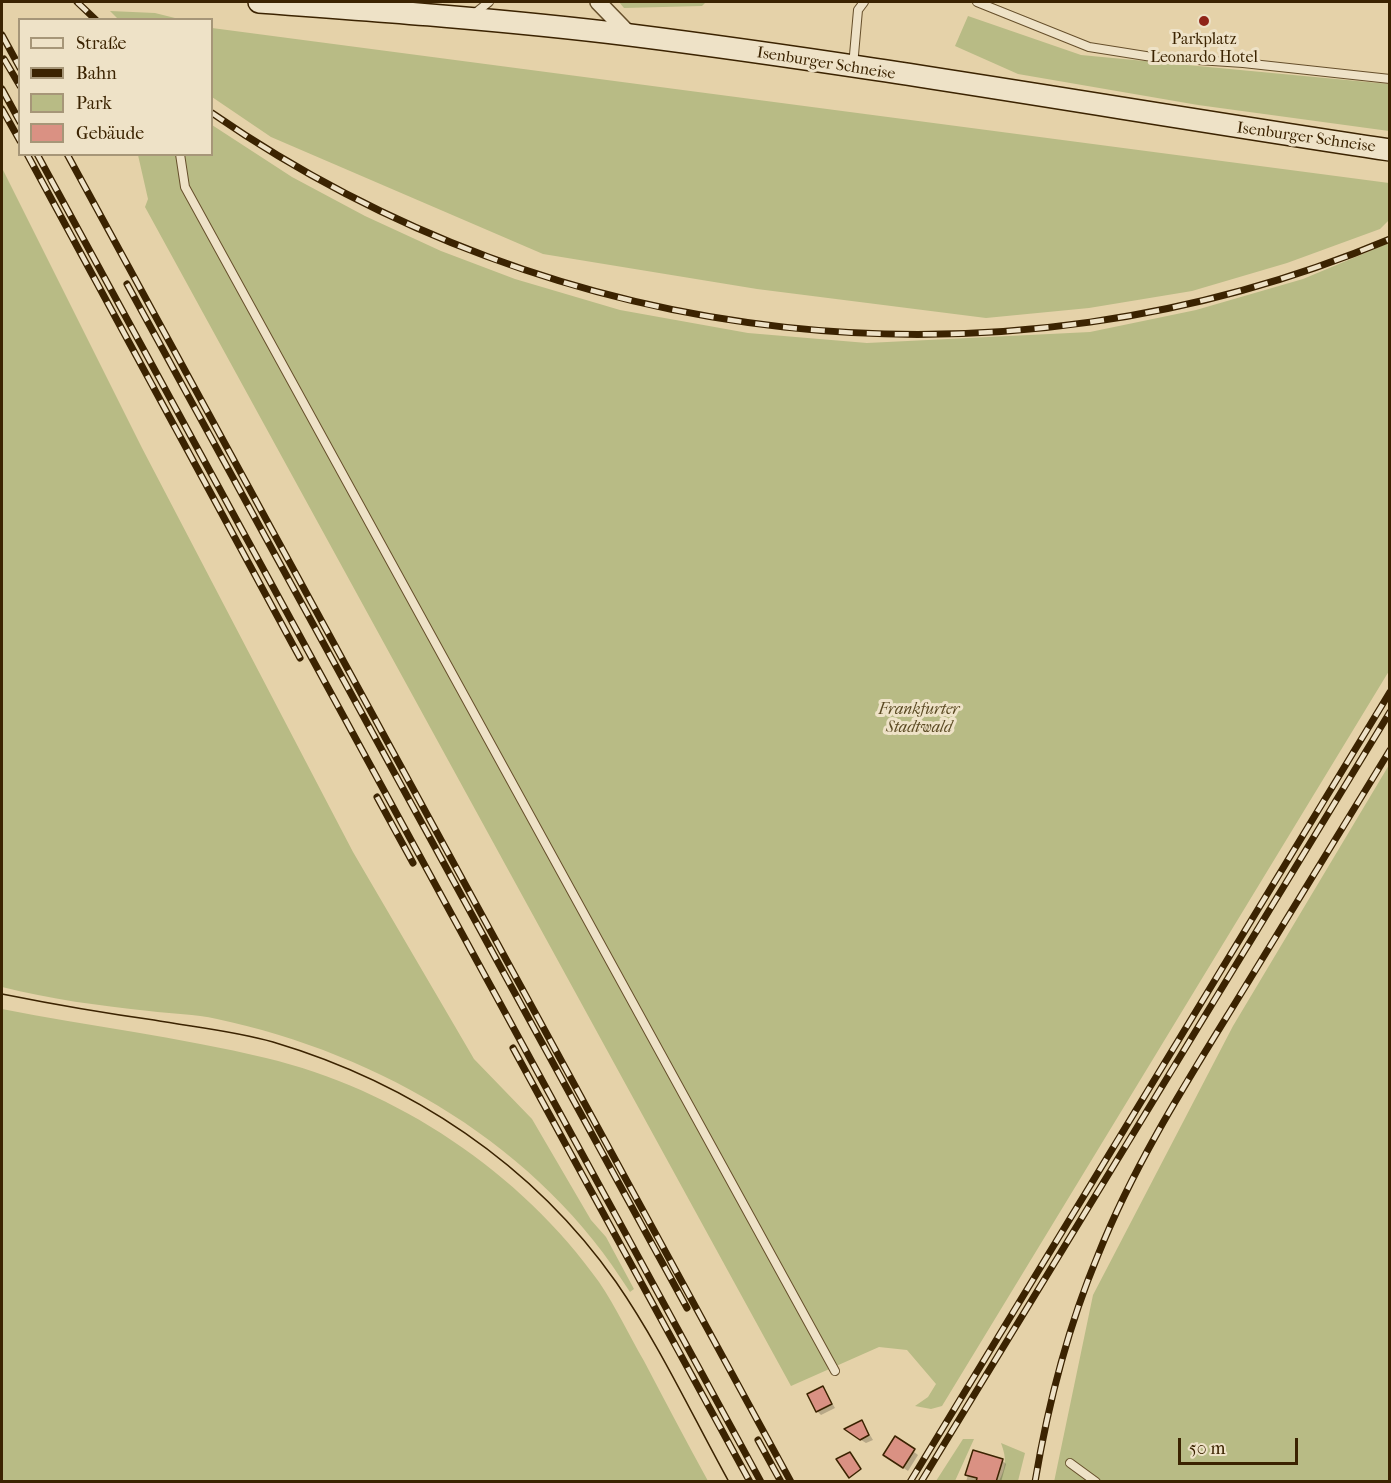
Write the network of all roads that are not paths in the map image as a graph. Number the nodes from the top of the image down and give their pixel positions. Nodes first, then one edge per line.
1 (259, 2) edge
2 (489, 2) edge
3 (598, 2) edge
4 (864, 2) edge
5 (977, 2) edge
6 (471, 17) junction
7 (631, 36) junction
8 (853, 68) junction
9 (1389, 79) edge
10 (1389, 150) edge
11 (180, 156) edge
12 (835, 1371) dead end
13 (1070, 1463) dead end
14 (1096, 1482) edge

1 - 6 main road, Isenburger Schneise
2 - 6 lane
3 - 7 street
4 - 8 lane
5 - 9 lane
6 - 7 main road, Isenburger Schneise
7 - 8 main road, Isenburger Schneise
8 - 10 main road, Isenburger Schneise
11 - 12 lane
13 - 14 lane

